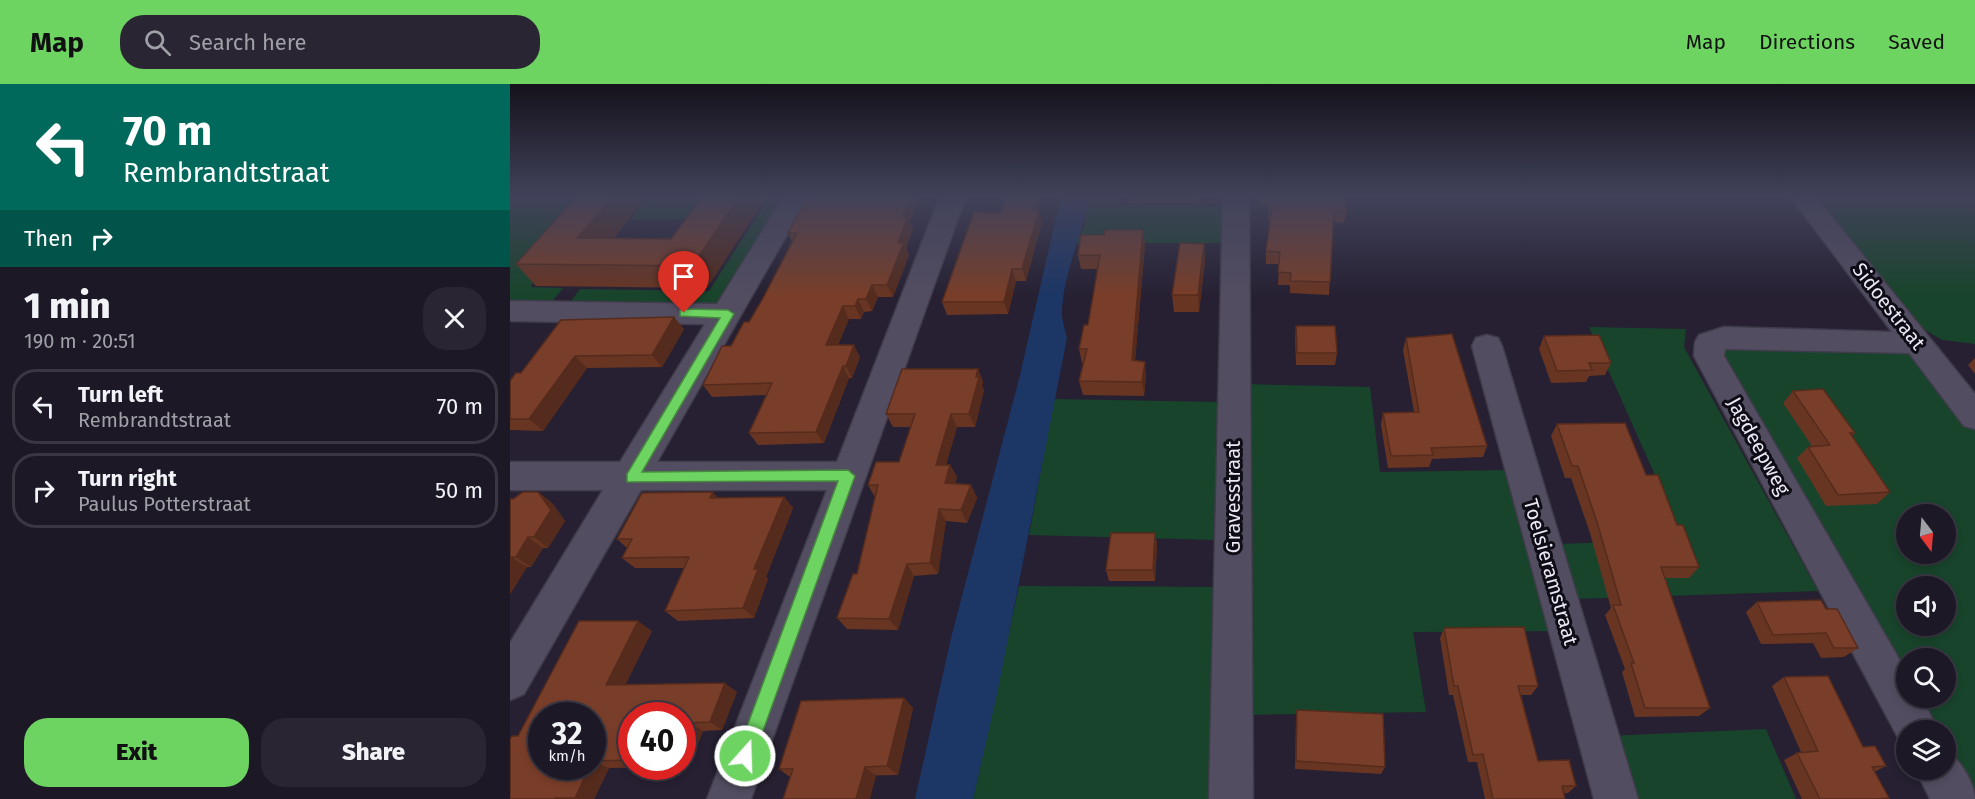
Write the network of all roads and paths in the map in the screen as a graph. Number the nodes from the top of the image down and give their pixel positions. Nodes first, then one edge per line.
1 (777, 229) edge
2 (940, 229) edge
3 (1236, 229) edge
4 (1829, 229) edge
5 (510, 311) edge
6 (728, 314) junction
7 (1918, 342) junction
8 (1487, 346) dead end
9 (1975, 417) edge
10 (510, 476) edge
11 (848, 476) junction
12 (632, 478) junction
13 (510, 680) edge
14 (1911, 720) edge
15 (1944, 780) edge
16 (729, 799) edge
17 (1231, 799) edge
18 (1616, 799) edge
19 (1955, 799) edge

1 - 6 street
2 - 11 street
3 - 17 street, Gravesstraat
4 - 7 street, Sidoestraat
5 - 6 street
6 - 12 street
7 - 9 street, Sidoestraat
7 - 14 street, Jagdeepweg
8 - 18 street, Toelsieramstraat
10 - 12 street
11 - 12 street
11 - 16 street
12 - 13 street
15 - 19 street

